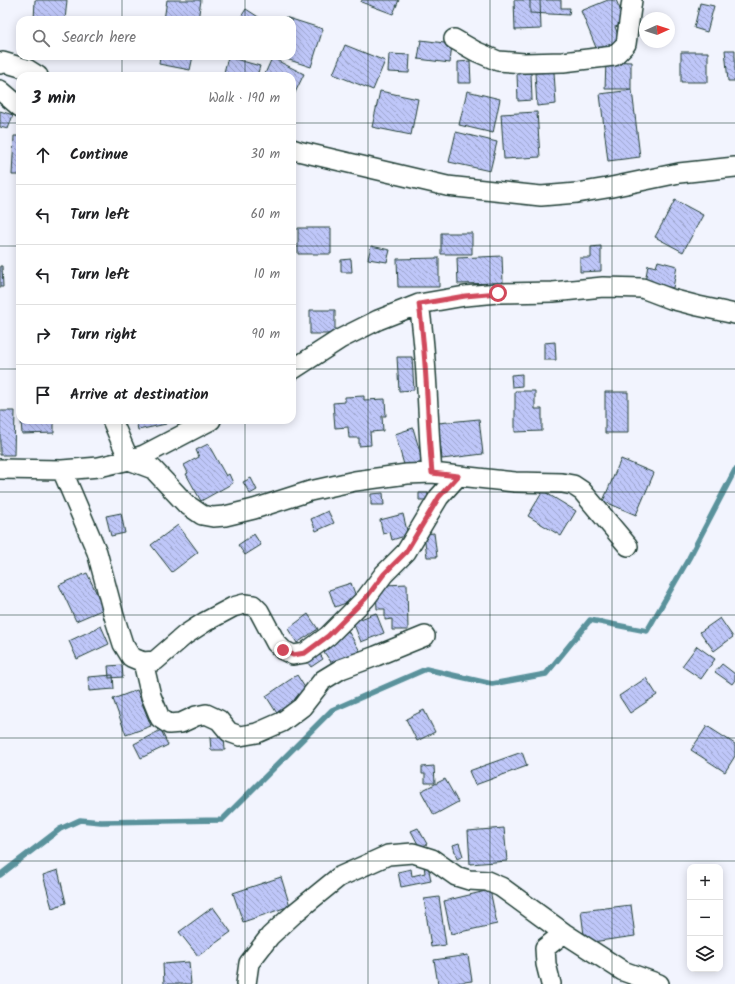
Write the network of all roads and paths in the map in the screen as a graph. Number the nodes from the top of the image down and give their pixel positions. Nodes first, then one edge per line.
1 (632, 0) edge
2 (454, 39) dead end
3 (0, 64) edge
4 (32, 72) edge
5 (0, 90) edge
6 (16, 104) edge
7 (296, 151) edge
8 (735, 167) edge
9 (419, 304) junction
10 (735, 314) edge
11 (296, 367) edge
12 (114, 424) edge
13 (203, 424) edge
14 (129, 460) junction
15 (0, 469) edge
16 (62, 470) junction
17 (432, 473) junction
18 (458, 476) junction
19 (628, 546) dead end
20 (425, 636) dead end
21 (143, 662) junction
22 (564, 933) junction
23 (246, 984) edge
24 (551, 984) edge
25 (659, 984) edge

1 - 2 street
3 - 4 street
5 - 6 street
7 - 8 street
9 - 10 street
9 - 11 street
9 - 17 street
12 - 14 street
13 - 14 street
14 - 16 street
14 - 17 street
15 - 16 street
16 - 21 street
17 - 18 street
18 - 19 street
18 - 21 street
20 - 21 street
22 - 23 street
22 - 24 street
22 - 25 street

